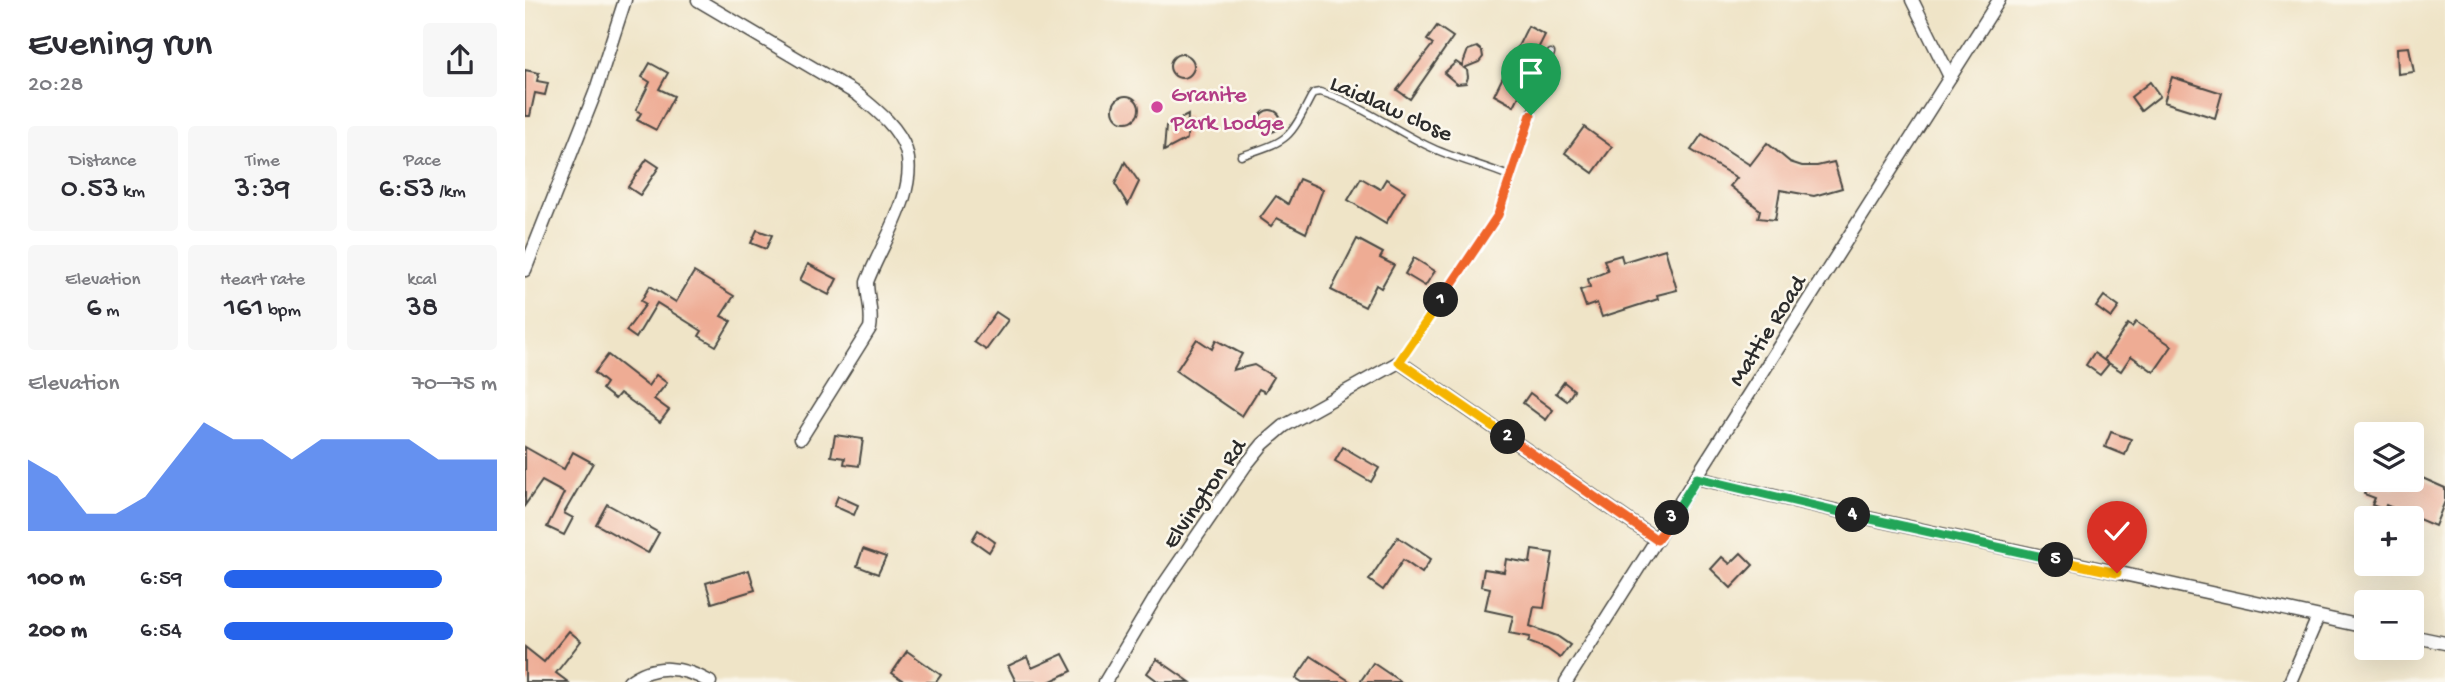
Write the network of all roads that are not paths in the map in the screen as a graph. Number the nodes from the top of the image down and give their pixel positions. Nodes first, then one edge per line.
1 (625, 0) edge
2 (698, 0) edge
3 (1912, 0) edge
4 (1999, 0) edge
5 (1551, 53) dead end
6 (1950, 78) junction
7 (1241, 156) dead end
8 (1511, 177) junction
9 (525, 270) edge
10 (1399, 362) junction
11 (800, 438) dead end
12 (1697, 478) junction
13 (1657, 540) junction
14 (2318, 617) junction
15 (2354, 624) edge
16 (2424, 639) edge
17 (2445, 643) edge
18 (629, 682) edge
19 (710, 682) edge
20 (1105, 682) edge
21 (1566, 682) edge
22 (2290, 682) edge

1 - 9 street
2 - 11 street
3 - 6 street
4 - 6 street, Mattie Road
5 - 8 lane
6 - 12 street, Mattie Road
7 - 8 lane, Laidlaw close
8 - 10 lane
10 - 13 street
10 - 20 street, Elvington Rd
12 - 13 street, Mattie Road
12 - 14 street
13 - 21 street, Mattie Road
14 - 15 street
14 - 22 street
16 - 17 street
18 - 19 street

